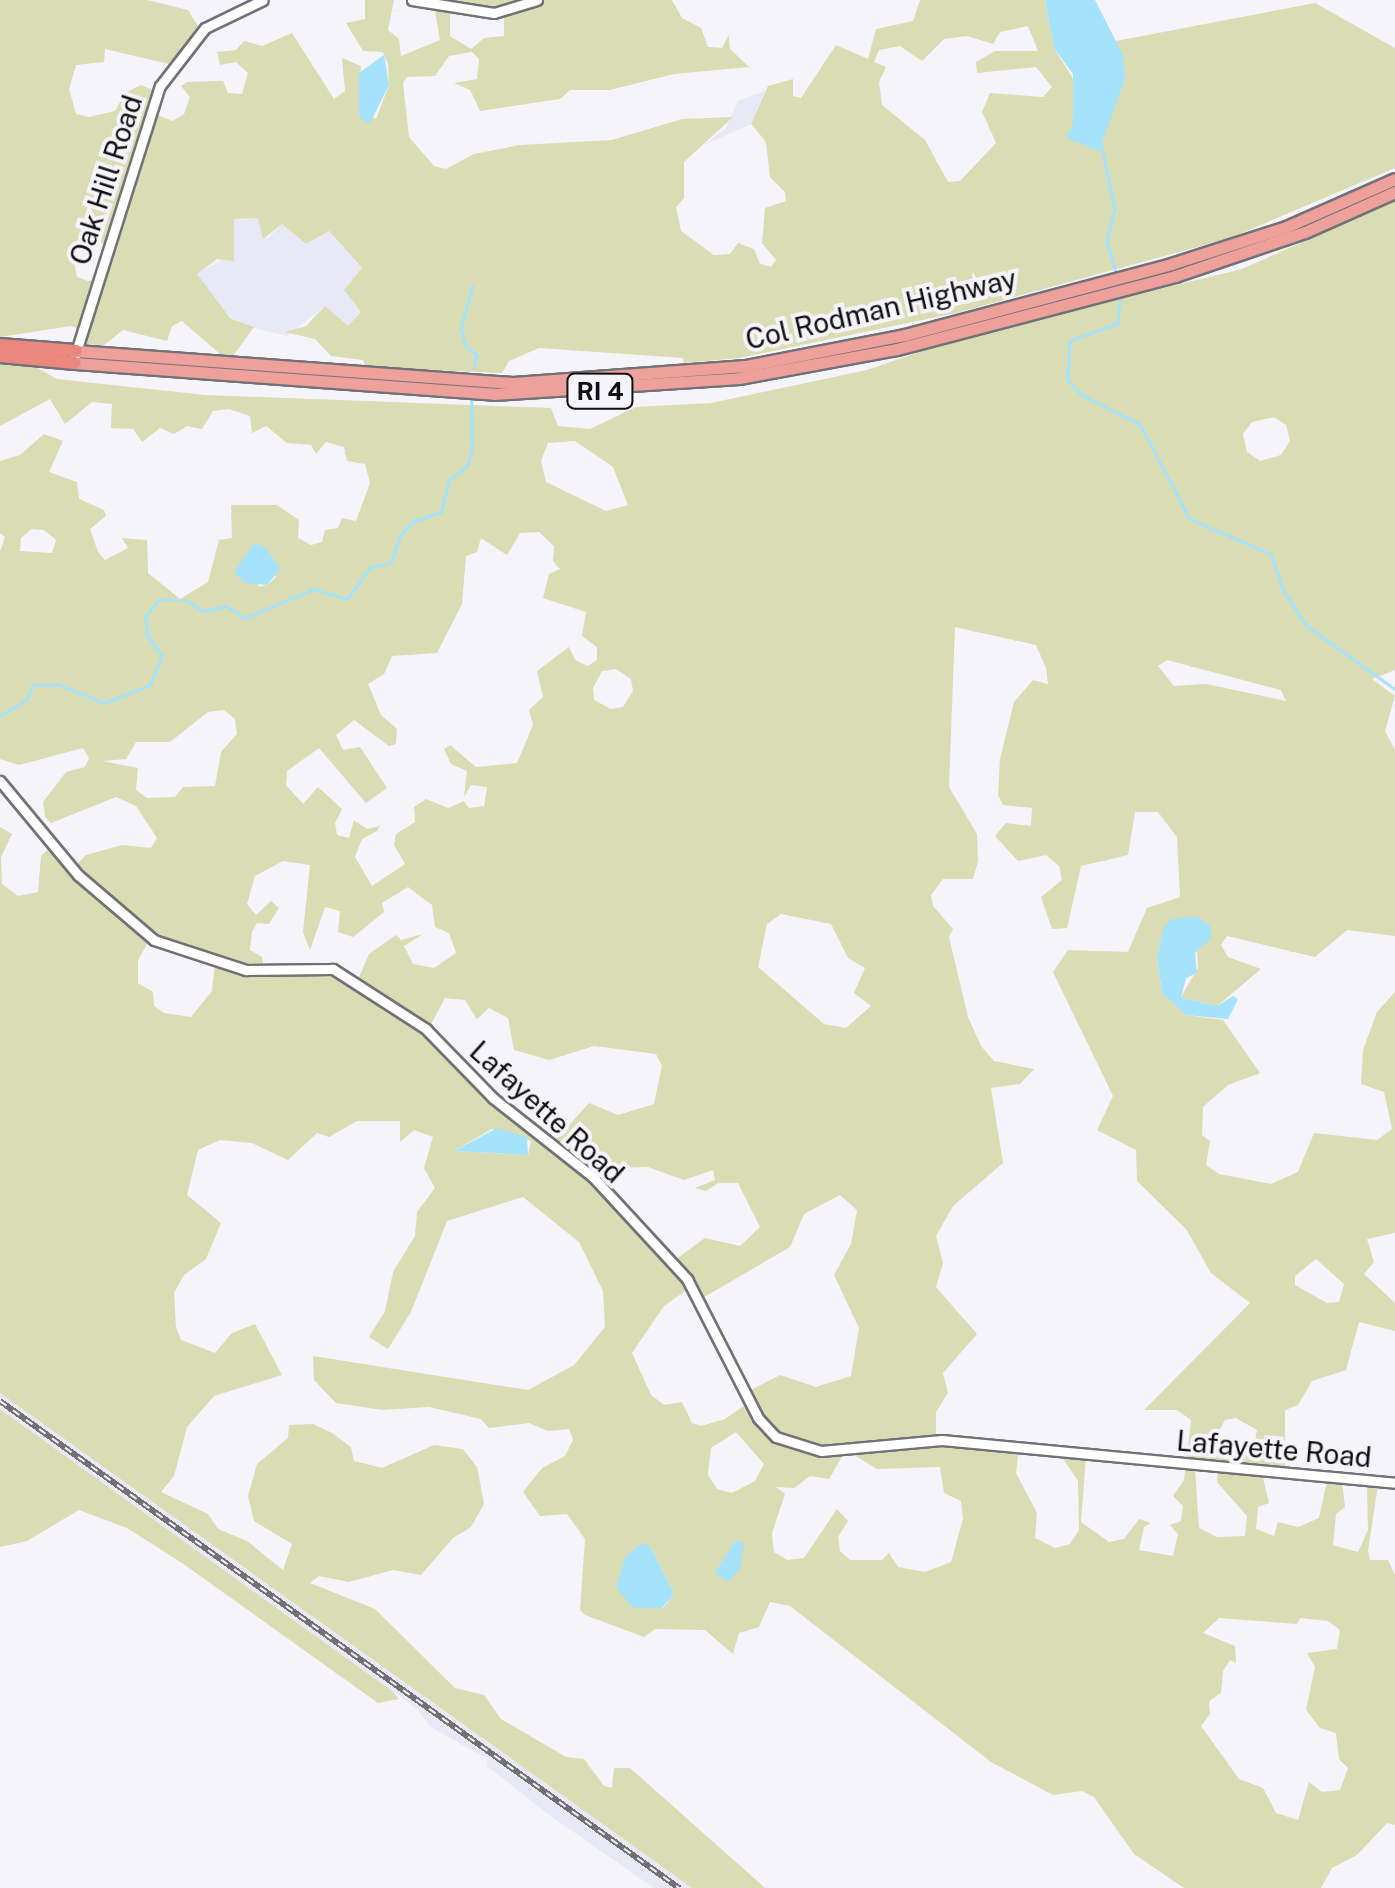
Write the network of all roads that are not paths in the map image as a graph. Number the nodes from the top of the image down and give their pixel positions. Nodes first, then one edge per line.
1 (263, 0) edge
2 (412, 0) edge
3 (537, 0) edge
4 (1395, 179) edge
5 (1395, 192) edge
6 (1119, 285) junction
7 (0, 345) edge
8 (0, 356) edge
9 (75, 357) junction
10 (0, 782) edge
11 (1395, 1484) edge

1 - 9 street, Oak Hill Road
2 - 3 street
4 - 6 highway, Col Rodman Highway / RI 4
5 - 6 highway, Col Rodman Highway / RI 4
6 - 9 highway, Col Rodman Highway / RI 4
7 - 9 highway, Col Rodman Highway / RI 4
8 - 9 highway, Col Rodman Highway / RI 4
10 - 11 street, Lafayette Road

